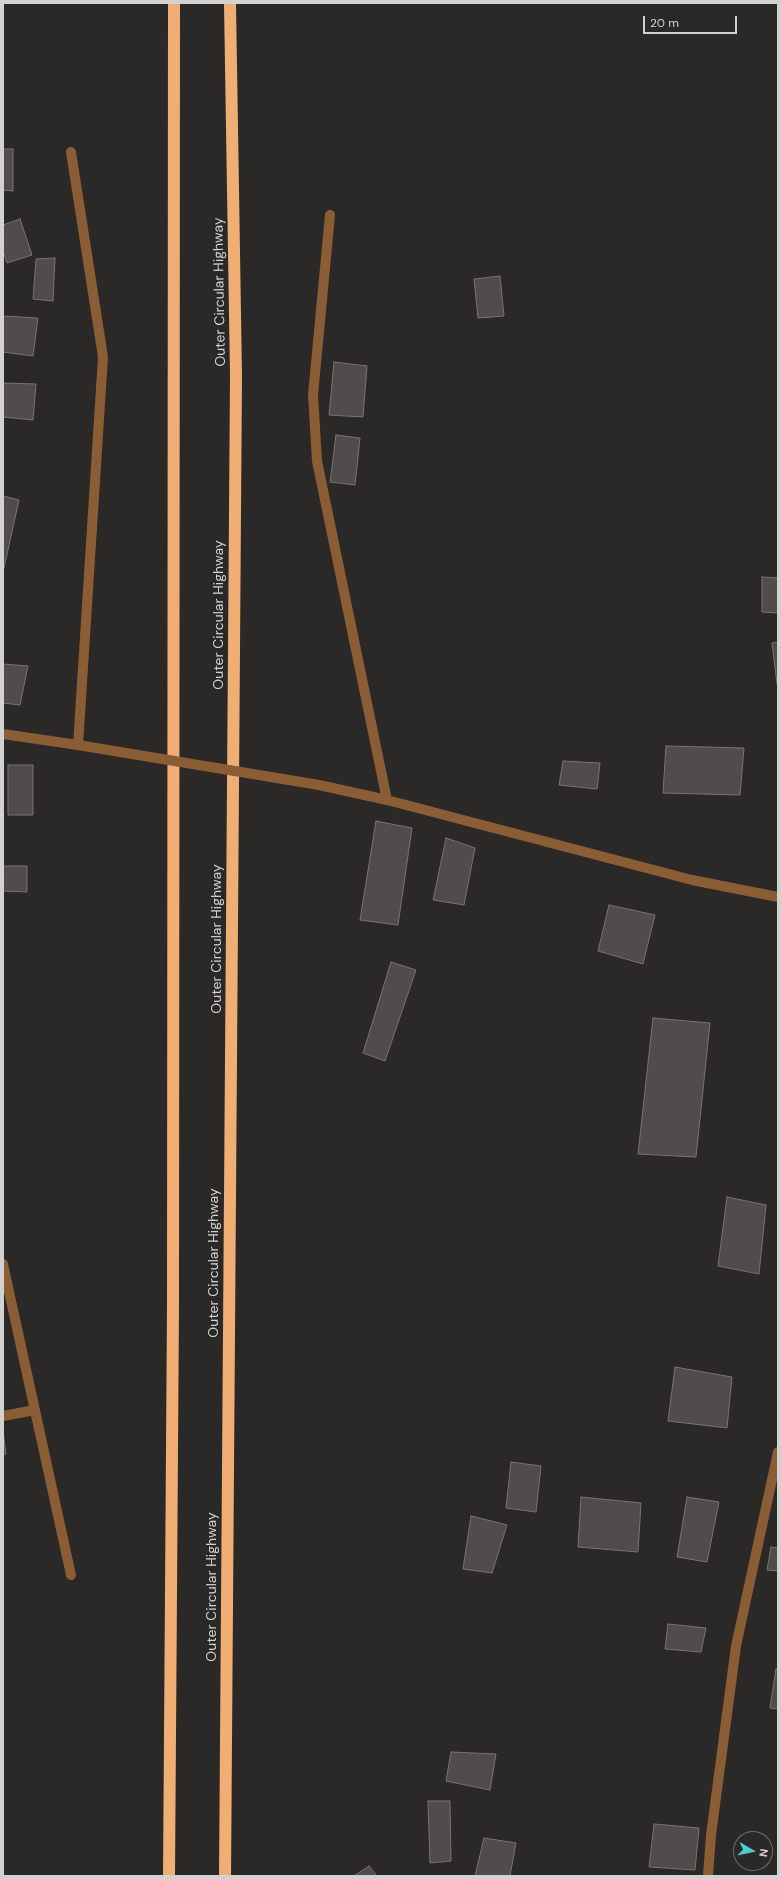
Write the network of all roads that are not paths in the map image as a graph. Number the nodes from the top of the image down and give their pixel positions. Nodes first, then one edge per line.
1 (174, 3) edge
2 (230, 3) edge
3 (71, 152) dead end
4 (330, 215) dead end
5 (3, 734) edge
6 (78, 745) junction
7 (387, 800) junction
8 (778, 897) edge
9 (3, 1264) edge
10 (35, 1410) junction
11 (3, 1416) edge
12 (778, 1452) edge
13 (71, 1575) dead end
14 (169, 1876) edge
15 (225, 1876) edge
16 (708, 1876) edge

1 - 14 highway
2 - 15 highway, Outer Circular Highway
3 - 6 street
4 - 7 street
5 - 6 street
6 - 7 street, bridge
7 - 8 street
9 - 10 street
10 - 11 street
10 - 13 street
12 - 16 street

